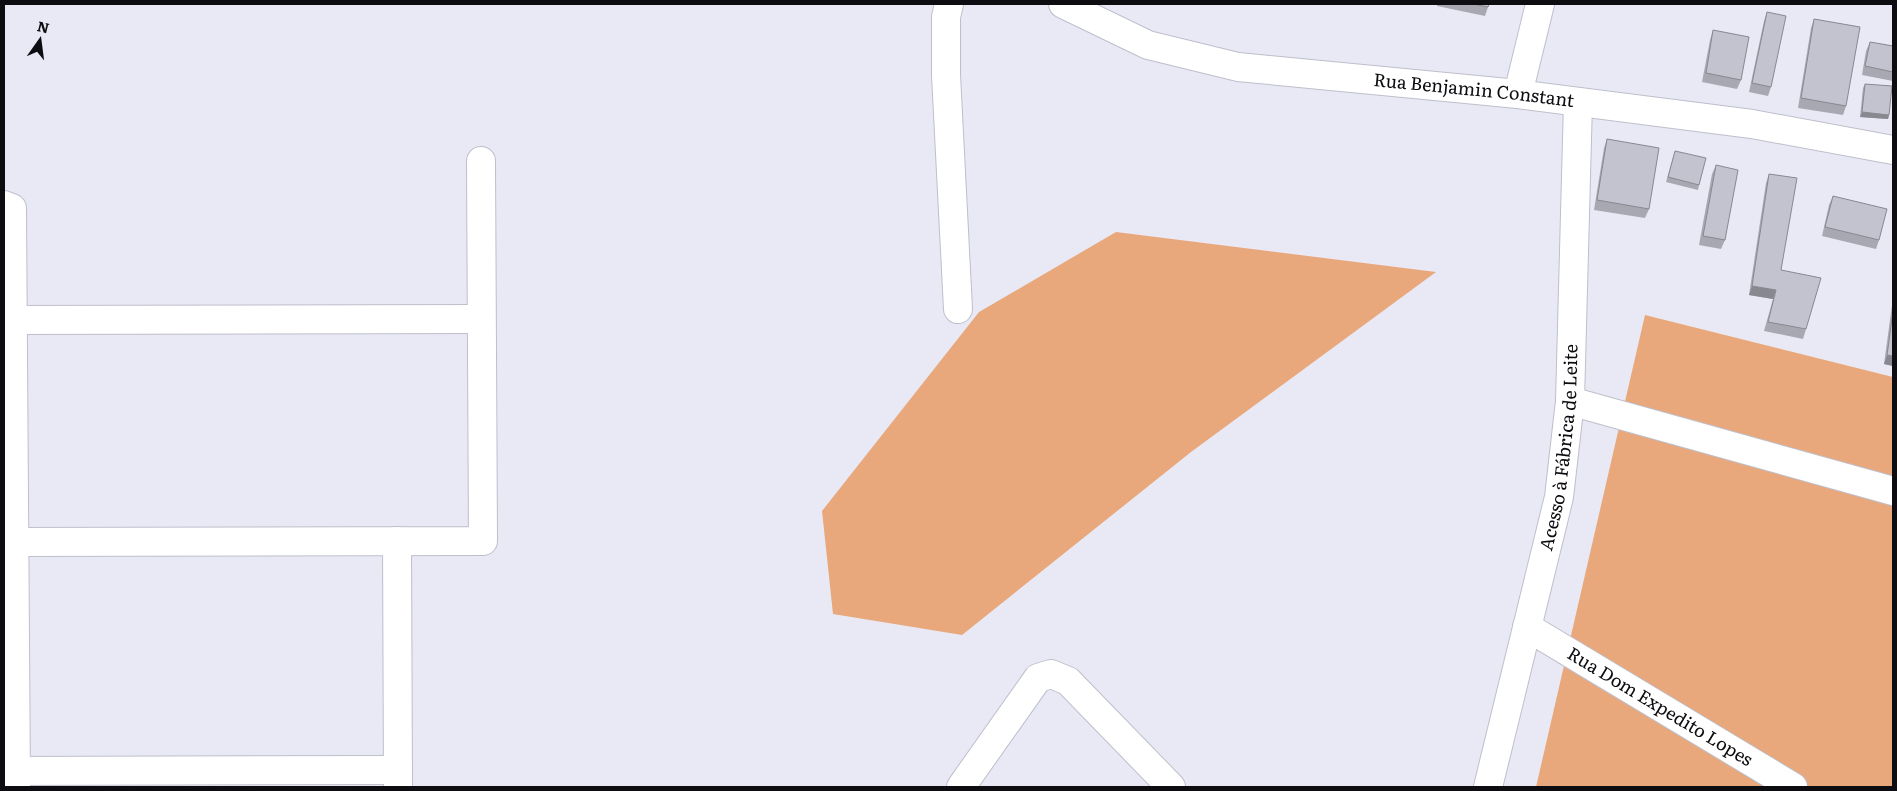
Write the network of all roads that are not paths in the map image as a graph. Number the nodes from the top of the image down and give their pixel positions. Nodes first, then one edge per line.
1 (949, 4) edge
2 (1063, 4) edge
3 (1540, 4) edge
4 (1518, 94) junction
5 (1578, 102) junction
6 (1893, 150) edge
7 (481, 161) dead end
8 (4, 206) edge
9 (958, 309) dead end
10 (481, 319) junction
11 (8, 320) edge
12 (1570, 401) junction
13 (1893, 492) edge
14 (397, 541) junction
15 (9, 542) edge
16 (1527, 627) junction
17 (12, 776) edge
18 (398, 779) edge
19 (961, 787) edge
20 (1171, 787) edge
21 (1488, 787) edge
22 (1793, 787) edge

1 - 9 street
2 - 4 street, Rua Benjamin Constant
3 - 4 street
4 - 5 street, Rua Benjamin Constant
5 - 6 street, Rua Benjamin Constant
5 - 12 street, Acesso à Fábrica de Leite
7 - 10 street
8 - 11 street
10 - 11 street
10 - 14 street
11 - 15 street
12 - 13 street
12 - 16 street, Acesso à Fábrica de Leite
14 - 15 street
14 - 18 street
15 - 17 street
16 - 21 street, Acesso à Fábrica de Leite
16 - 22 street, Rua Dom Expedito Lopes
17 - 18 street
19 - 20 street

